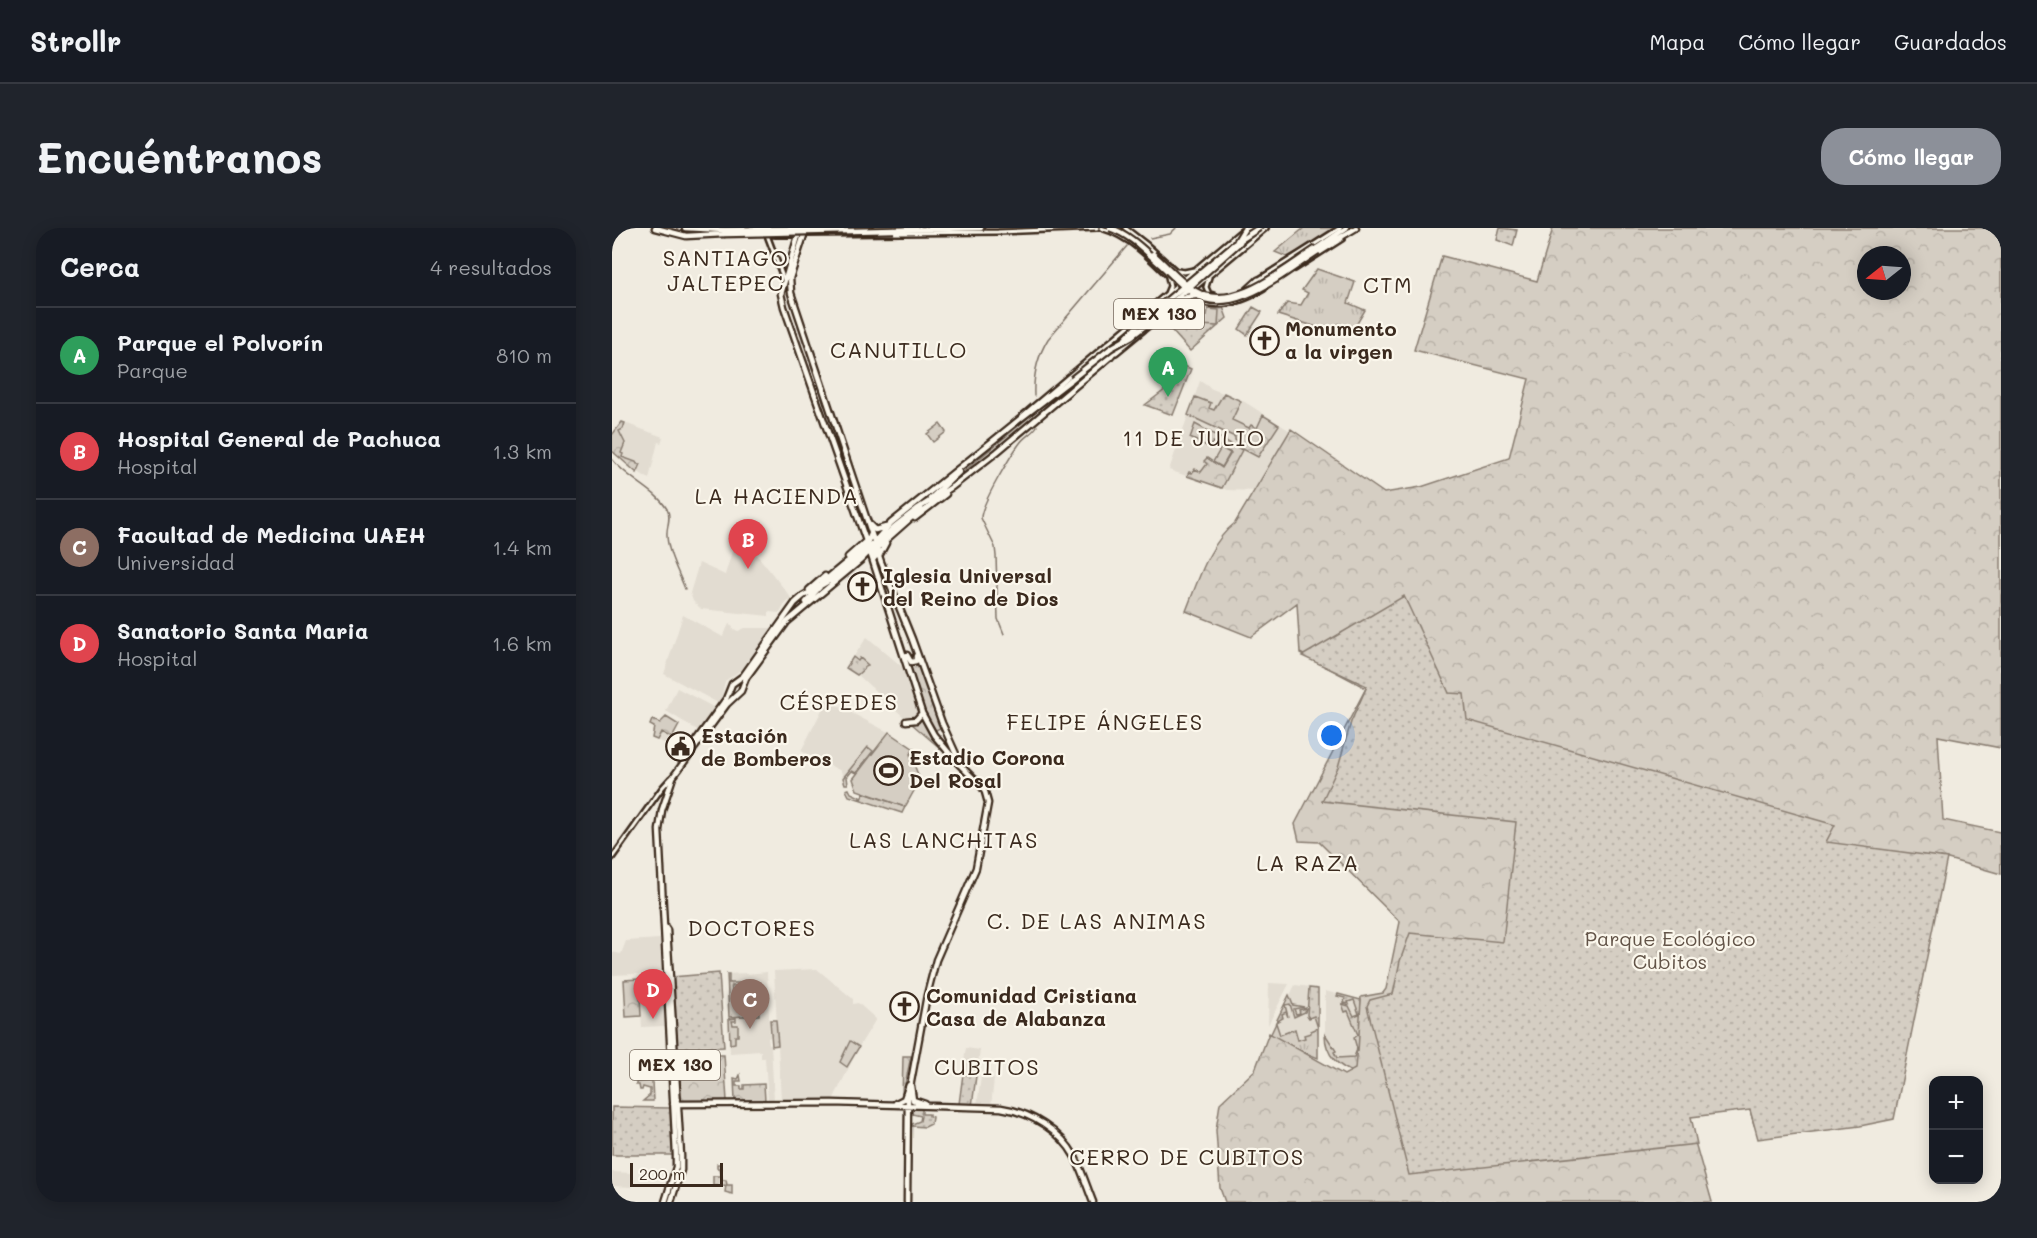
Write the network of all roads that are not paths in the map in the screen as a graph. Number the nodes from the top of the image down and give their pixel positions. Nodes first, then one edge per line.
1 (655, 228) edge
2 (685, 228) edge
3 (713, 228) edge
4 (790, 228) edge
5 (800, 228) edge
6 (806, 228) edge
7 (813, 228) edge
8 (843, 228) edge
9 (981, 228) edge
10 (1099, 228) edge
11 (1110, 228) edge
12 (1118, 228) edge
13 (1125, 228) edge
14 (1247, 228) edge
15 (1259, 228) edge
16 (1266, 228) edge
17 (1340, 228) edge
18 (1346, 228) edge
19 (1356, 228) edge
20 (696, 229) edge
21 (907, 231) junction
22 (724, 232) junction
23 (816, 234) junction
24 (767, 235) junction
25 (788, 235) junction
26 (801, 235) junction
27 (1346, 235) junction
28 (696, 237) junction
29 (1233, 245) junction
30 (1318, 249) junction
31 (1158, 255) junction
32 (1153, 262) junction
33 (1206, 262) junction
34 (1173, 268) junction
35 (1196, 270) junction
36 (1211, 274) junction
37 (1167, 275) junction
38 (1185, 279) junction
39 (784, 280) junction
40 (1258, 280) junction
41 (1191, 284) junction
42 (1178, 285) junction
43 (1195, 287) junction
44 (1185, 292) junction
45 (1167, 294) junction
46 (1214, 295) junction
47 (1197, 300) junction
48 (1173, 306) junction
49 (1157, 317) junction
50 (1108, 344) junction
51 (1110, 357) junction
52 (1087, 376) junction
53 (829, 407) junction
54 (820, 410) junction
55 (1020, 419) junction
56 (964, 465) junction
57 (952, 487) junction
58 (925, 505) junction
59 (867, 518) junction
60 (888, 526) junction
61 (871, 533) junction
62 (864, 535) junction
63 (871, 546) junction
64 (879, 556) junction
65 (861, 560) junction
66 (873, 561) junction
67 (818, 588) junction
68 (803, 596) junction
69 (796, 612) junction
70 (896, 631) junction
71 (912, 639) junction
72 (922, 713) junction
73 (906, 721) dead end
74 (700, 737) junction
75 (960, 764) junction
76 (673, 777) junction
77 (612, 858) edge
78 (910, 1083) junction
79 (675, 1103) junction
80 (891, 1105) junction
81 (908, 1105) junction
82 (929, 1106) junction
83 (667, 1202) edge
84 (908, 1202) edge
85 (1093, 1202) edge

1 - 28 main road
2 - 20 main road
3 - 20 street
4 - 25 main road
5 - 26 main road
6 - 26 main road
7 - 23 main road
8 - 22 main road, bridge
9 - 21 main road
10 - 21 street
10 - 32 street
11 - 30 main road, bridge
12 - 30 main road, bridge
13 - 31 street
14 - 29 main road, bridge
14 - 33 street, MEX 130
14 - 49 main road, MEX 130, bridge
15 - 29 main road, MEX 130, bridge
16 - 36 street, MEX 130
17 - 40 street
18 - 30 main road
19 - 27 main road
20 - 22 main road
21 - 22 main road, bridge
21 - 23 street
22 - 28 main road
23 - 26 street
24 - 25 street
24 - 28 street
24 - 39 street
25 - 26 street
26 - 39 main road
26 - 53 main road
27 - 30 main road
27 - 47 street
29 - 51 main road, MEX 130, bridge
31 - 32 street
31 - 34 street
32 - 37 street
33 - 35 street, MEX 130
33 - 41 street
34 - 35 street
34 - 38 street
35 - 38 street, MEX 130
36 - 43 street, MEX 130
36 - 46 street
37 - 42 street
37 - 45 street
38 - 41 street
38 - 42 street, MEX 130
38 - 44 street
39 - 54 main road
40 - 46 street
40 - 49 main road, bridge
41 - 43 street
41 - 44 street
42 - 44 street
42 - 45 street, MEX 130
43 - 44 street, MEX 130
43 - 46 street
44 - 47 street
44 - 48 street, MEX 130
44 - 49 street
45 - 50 street, MEX 130
47 - 48 street
48 - 49 street, MEX 130
49 - 51 street, MEX 130
49 - 55 main road, MEX 130, bridge
50 - 52 main road
50 - 55 street, MEX 130
51 - 52 main road, MEX 130
52 - 57 main road, MEX 130
53 - 54 main road
53 - 59 main road
54 - 62 main road
55 - 56 main road, MEX 130
56 - 58 main road
56 - 60 main road, MEX 130
57 - 58 main road, MEX 130
57 - 64 main road
58 - 63 main road, MEX 130
59 - 60 main road
59 - 61 main road
60 - 63 main road, MEX 130
61 - 62 main road
61 - 63 main road
62 - 63 main road
63 - 64 main road
63 - 65 main road, MEX 130
63 - 66 main road
63 - 67 main road, MEX 130
63 - 68 main road
64 - 66 main road
64 - 71 main road
65 - 66 main road
65 - 69 main road, MEX 130
66 - 70 main road
67 - 68 main road, MEX 130
67 - 69 main road
68 - 74 main road, MEX 130
69 - 74 main road, MEX 130
70 - 71 main road
70 - 72 main road
71 - 75 main road
72 - 73 main road
72 - 75 main road
74 - 76 main road, MEX 130
75 - 78 main road
76 - 77 street
76 - 79 main road, MEX 130
78 - 80 main road
78 - 81 main road
78 - 82 main road
79 - 80 main road
79 - 83 main road, MEX 130
80 - 81 main road
81 - 82 main road
81 - 84 main road
82 - 85 main road

